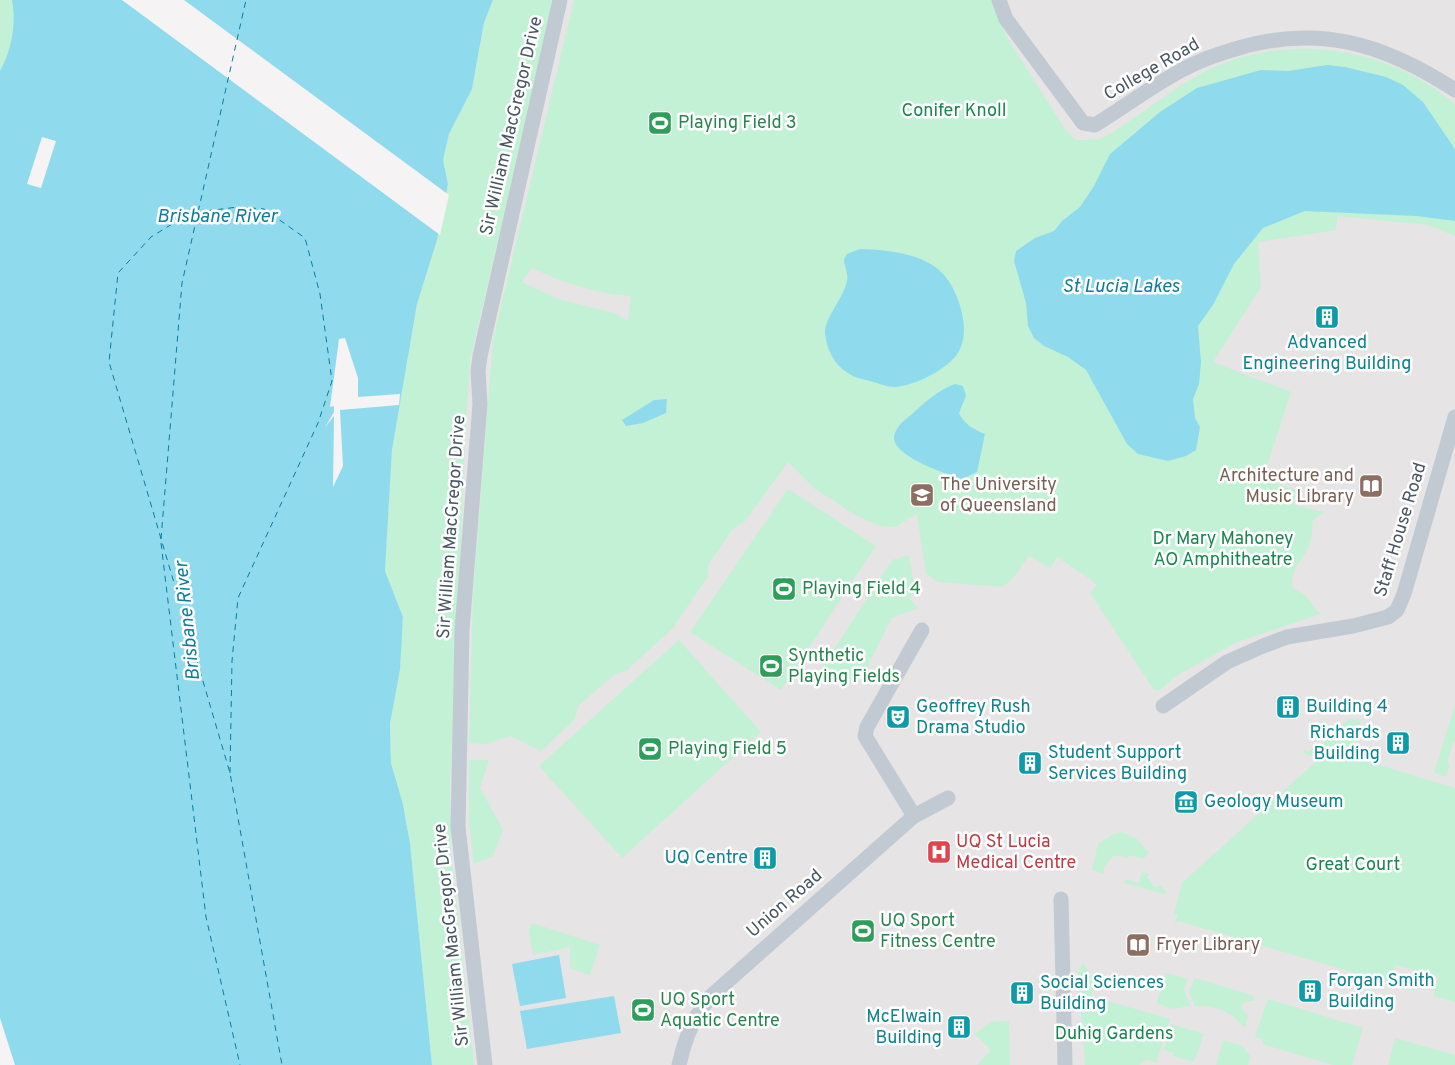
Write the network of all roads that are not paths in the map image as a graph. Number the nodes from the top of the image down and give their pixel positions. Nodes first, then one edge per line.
1 (560, 0) edge
2 (999, 0) edge
3 (1455, 90) edge
4 (1455, 417) edge
5 (922, 630) dead end
6 (1164, 706) dead end
7 (948, 798) dead end
8 (914, 816) junction
9 (1061, 899) dead end
10 (485, 1065) edge
11 (679, 1065) edge
12 (1066, 1065) edge

1 - 10 street, Sir William MacGregor Drive
2 - 3 street, College Road
4 - 6 street, Staff House Road
5 - 8 street
7 - 8 street, Union Road
8 - 11 street, Union Road
9 - 12 street

